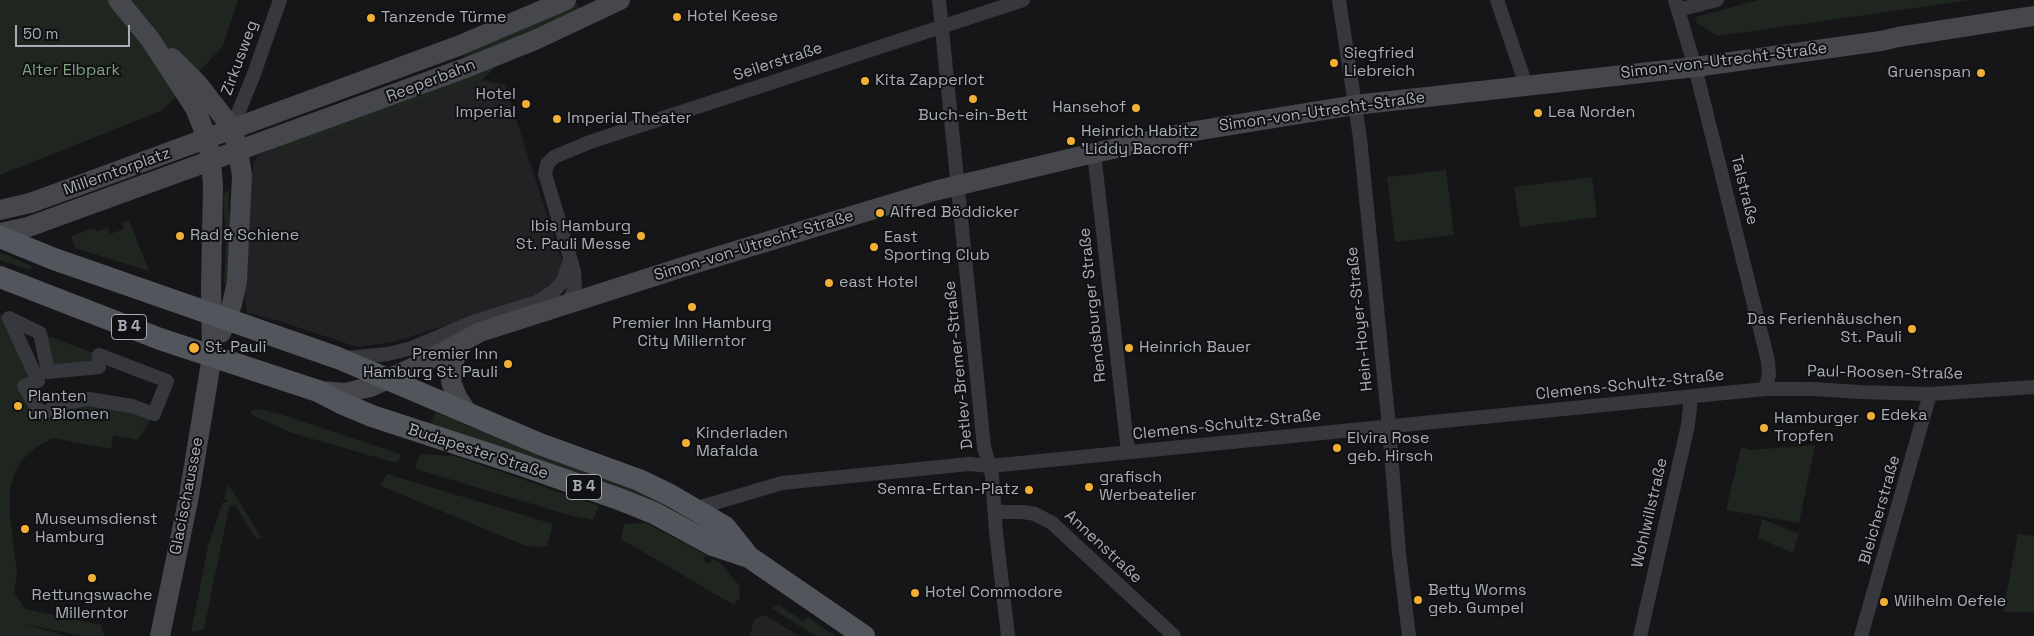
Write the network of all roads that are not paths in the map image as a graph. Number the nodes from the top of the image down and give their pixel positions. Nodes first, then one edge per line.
1 (118, 0) edge
2 (280, 0) edge
3 (620, 0) edge
4 (939, 0) edge
5 (1023, 0) edge
6 (1339, 0) edge
7 (1497, 0) edge
8 (1717, 0) edge
9 (563, 1) edge
10 (1677, 5) edge
11 (536, 7) edge
12 (2034, 16) edge
13 (942, 26) junction
14 (150, 39) junction
15 (1695, 67) junction
16 (1526, 85) junction
17 (1355, 105) junction
18 (232, 128) junction
19 (206, 138) junction
20 (238, 151) junction
21 (1094, 153) junction
22 (211, 161) junction
23 (957, 185) junction
24 (0, 210) edge
25 (0, 235) edge
26 (570, 260) junction
27 (0, 276) edge
28 (568, 302) junction
29 (219, 317) junction
30 (462, 342) junction
31 (212, 356) junction
32 (338, 358) junction
33 (390, 379) junction
34 (2034, 387) edge
35 (1766, 389) junction
36 (318, 391) junction
37 (1930, 394) junction
38 (1691, 396) junction
39 (467, 412) junction
40 (154, 414) joint
41 (1389, 426) junction
42 (1128, 452) junction
43 (990, 466) junction
44 (694, 509) junction
45 (995, 512) junction
46 (749, 556) junction
47 (160, 636) edge
48 (864, 636) edge
49 (1008, 636) edge
50 (1174, 636) edge
51 (1409, 636) edge
52 (1640, 636) edge
53 (1861, 636) edge

1 - 14 main road
2 - 18 street, Zirkusweg
3 - 20 main road, Reeperbahn
4 - 13 street, Detlev-Bremer-Straße
5 - 13 street, Seilerstraße
6 - 17 street, Hein-Hoyer-Straße
7 - 16 street
8 - 10 street
9 - 11 main road, Reeperbahn
10 - 15 street, Talstraße
11 - 18 main road, Reeperbahn
12 - 15 main road, Simon-von-Utrecht-Straße
13 - 23 street, Detlev-Bremer-Straße
13 - 26 street, Seilerstraße
14 - 18 main road
14 - 19 main road
15 - 16 main road, Simon-von-Utrecht-Straße
15 - 35 street, Talstraße
16 - 17 main road, Simon-von-Utrecht-Straße
17 - 21 main road, Simon-von-Utrecht-Straße
17 - 41 street, Hein-Hoyer-Straße
18 - 19 main road, Millerntorplatz
18 - 20 main road
19 - 22 main road
19 - 24 main road, Millerntorplatz
20 - 22 main road, Millerntorplatz
20 - 29 main road
21 - 23 main road, Simon-von-Utrecht-Straße
21 - 42 street, Rendsburger Straße
22 - 25 main road, Millerntorplatz
22 - 29 main road
23 - 28 main road, Simon-von-Utrecht-Straße
23 - 43 street, Detlev-Bremer-Straße
25 - 29 main road, Millerntorplatz / B 4
26 - 28 street
26 - 32 street
27 - 31 main road, B 4
28 - 30 main road, Simon-von-Utrecht-Straße
29 - 31 main road
29 - 32 main road, Budapester Straße / B 4
30 - 33 main road, Simon-von-Utrecht-Straße
30 - 39 main road
31 - 36 main road, Budapester Straße / B 4
31 - 47 main road, Glacischaussee
32 - 33 main road, Budapester Straße / B 4
33 - 36 main road, Budapester Straße
33 - 39 main road, Budapester Straße / B 4
34 - 37 street, Paul-Roosen-Straße
35 - 37 street, Paul-Roosen-Straße
35 - 38 street, Clemens-Schultz-Straße
36 - 46 main road, Budapester Straße / B 4
37 - 53 street, Bleicherstraße
38 - 41 street, Clemens-Schultz-Straße
38 - 52 street, Wohlwillstraße
39 - 44 main road, Budapester Straße / B 4
40 - 40 street
41 - 42 street, Clemens-Schultz-Straße
41 - 51 street, Hein-Hoyer-Straße
42 - 43 street, Clemens-Schultz-Straße
43 - 44 street, Clemens-Schultz-Straße
43 - 45 street, Detlev-Bremer-Straße
44 - 46 main road, Budapester Straße / B 4
45 - 49 street, Detlev-Bremer-Straße
45 - 50 street, Annenstraße
46 - 48 main road, Budapester Straße / B 4

